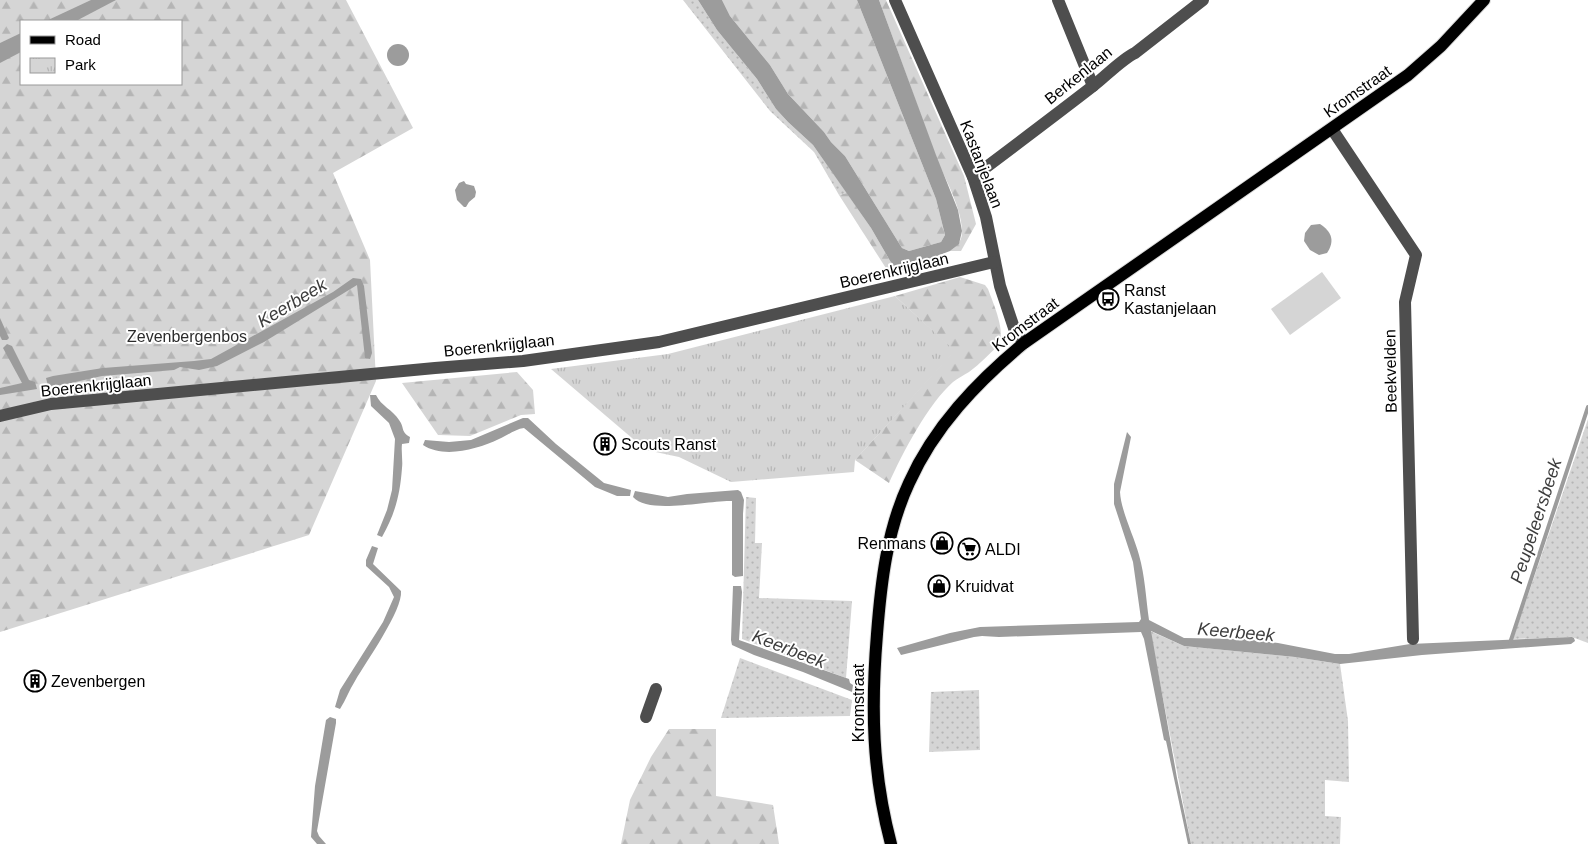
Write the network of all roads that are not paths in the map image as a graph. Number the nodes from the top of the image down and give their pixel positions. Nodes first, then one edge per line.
1 (895, 0) edge
2 (1058, 0) edge
3 (1203, 0) edge
4 (1484, 0) edge
5 (1093, 86) junction
6 (1332, 128) junction
7 (973, 177) junction
8 (994, 262) junction
9 (1024, 343) junction
10 (0, 416) edge
11 (1413, 639) dead end
12 (656, 689) dead end
13 (646, 717) dead end
14 (891, 844) edge

1 - 7 street, Kastanjelaan
2 - 5 street
3 - 5 street, Berkenlaan
4 - 6 main road, Kromstraat
5 - 7 street, Berkenlaan
6 - 9 main road, Kromstraat
6 - 11 street, Beekvelden
7 - 8 street, Kastanjelaan
8 - 9 street, Kastanjelaan
8 - 10 street, Boerenkrijglaan
9 - 14 main road, Kromstraat
12 - 13 street

